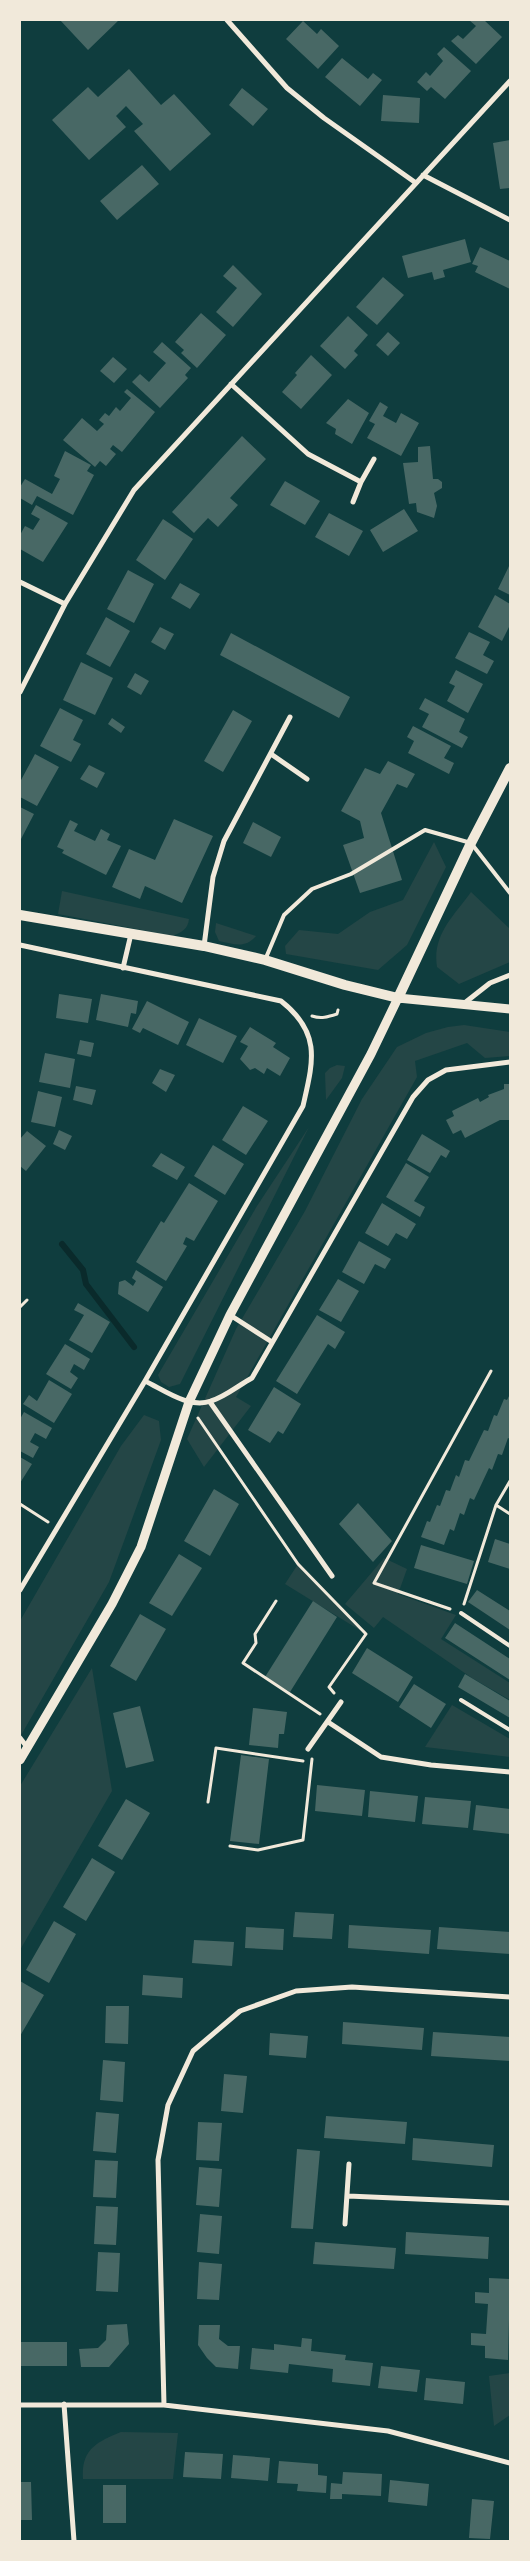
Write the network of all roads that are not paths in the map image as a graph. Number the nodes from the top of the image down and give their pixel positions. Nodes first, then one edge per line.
1 (227, 20) edge
2 (510, 81) edge
3 (423, 175) junction
4 (416, 183) junction
5 (510, 220) edge
6 (231, 384) junction
7 (374, 459) dead end
8 (361, 482) junction
9 (354, 502) dead end
10 (20, 582) edge
11 (64, 604) junction
12 (20, 692) edge
13 (290, 718) dead end
14 (271, 754) junction
15 (510, 768) edge
16 (307, 779) dead end
17 (471, 843) junction
18 (510, 893) edge
19 (20, 915) edge
20 (131, 934) junction
21 (204, 946) junction
22 (20, 947) edge
23 (264, 960) junction
24 (123, 968) junction
25 (510, 975) edge
26 (398, 998) junction
27 (462, 1006) junction
28 (510, 1009) edge
29 (510, 1062) edge
30 (230, 1315) junction
31 (272, 1342) junction
32 (145, 1381) junction
33 (189, 1402) junction
34 (210, 1402) junction
35 (332, 1576) dead end
36 (20, 1590) edge
37 (461, 1613) road end
38 (510, 1646) edge
39 (460, 1700) dead end
40 (341, 1702) road end
41 (328, 1722) junction
42 (510, 1730) edge
43 (20, 1738) edge
44 (28, 1748) junction
45 (308, 1749) road end
46 (20, 1760) edge
47 (510, 1772) edge
48 (510, 1997) edge
49 (349, 2164) dead end
50 (348, 2196) junction
51 (510, 2203) edge
52 (345, 2224) dead end
53 (64, 2404) junction
54 (20, 2405) edge
55 (164, 2405) junction
56 (510, 2463) edge
57 (74, 2541) edge

1 - 4 street
2 - 3 street
3 - 4 street
3 - 5 street
4 - 6 street
6 - 8 street
6 - 11 street
7 - 8 street
8 - 9 street
10 - 11 street
11 - 12 street
13 - 14 street
14 - 16 street
14 - 21 street
15 - 17 main road
17 - 18 lane
17 - 23 lane
17 - 26 main road
19 - 20 main road
20 - 21 main road
20 - 24 street
21 - 23 main road
22 - 24 street
23 - 26 main road
24 - 32 street
25 - 27 street
26 - 27 street
26 - 30 street
27 - 28 street
29 - 31 street
30 - 31 street
30 - 33 street
31 - 34 street
32 - 33 street
32 - 36 street
33 - 34 street
33 - 44 street
34 - 35 street
37 - 38 lane
39 - 42 lane
40 - 41 street
41 - 45 street
41 - 47 street
43 - 44 street
44 - 46 street
48 - 55 street
49 - 50 street
50 - 51 street
50 - 52 street
53 - 54 street
53 - 55 street
53 - 57 street
55 - 56 street

